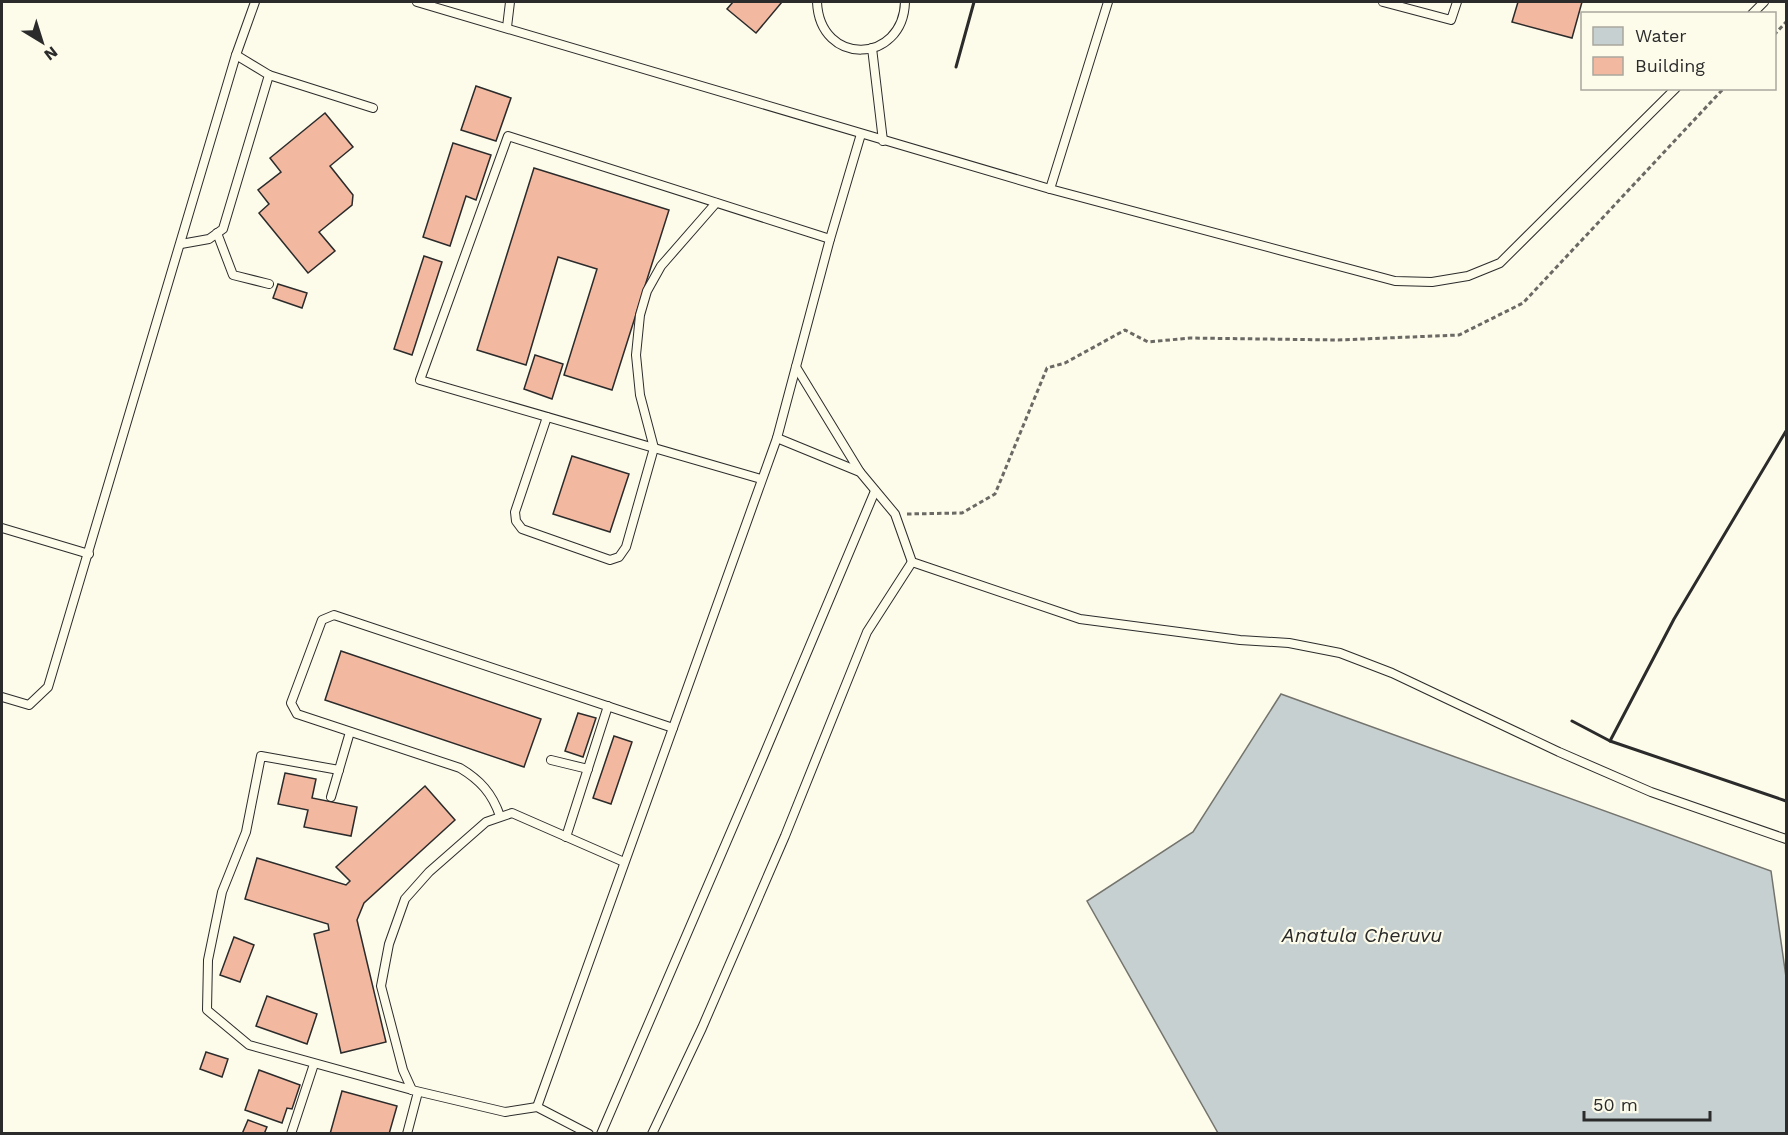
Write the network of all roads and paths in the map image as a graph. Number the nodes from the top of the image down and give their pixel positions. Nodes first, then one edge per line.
1 (255, 2) edge
2 (417, 2) edge
3 (510, 2) edge
4 (817, 2) edge
5 (905, 2) edge
6 (1108, 2) edge
7 (1387, 2) edge
8 (1456, 2) edge
9 (507, 27) junction
10 (872, 48) junction
11 (236, 55) junction
12 (269, 75) junction
13 (1674, 90) edge
14 (1722, 90) edge
15 (373, 108) dead end
16 (861, 134) junction
17 (883, 141) junction
18 (1050, 189) junction
19 (716, 203) junction
20 (217, 233) junction
21 (830, 239) junction
22 (181, 244) junction
23 (269, 284) dead end
24 (796, 367) junction
25 (547, 417) junction
26 (777, 438) junction
27 (654, 448) junction
28 (860, 472) junction
29 (761, 479) junction
30 (875, 491) junction
31 (895, 514) junction
32 (2, 528) edge
33 (88, 554) junction
34 (912, 562) junction
35 (2, 697) edge
36 (608, 706) junction
37 (673, 728) junction
38 (350, 732) junction
39 (551, 760) dead end
40 (588, 769) junction
41 (339, 770) junction
42 (332, 797) dead end
43 (500, 816) junction
44 (566, 837) junction
45 (1786, 838) edge
46 (624, 862) junction
47 (314, 1064) junction
48 (415, 1091) junction
49 (537, 1107) junction
50 (291, 1134) edge
51 (407, 1134) edge
52 (589, 1134) edge
53 (601, 1134) edge
54 (652, 1134) edge

1 - 11 lane
2 - 9 lane
3 - 9 lane
4 - 10 lane
5 - 10 lane
6 - 18 lane
7 - 8 lane
9 - 16 lane
10 - 17 lane
11 - 12 lane
11 - 22 lane
12 - 15 lane
12 - 20 lane
13 - 18 lane
14 - 31 path
16 - 17 lane
16 - 21 lane
17 - 18 lane
19 - 21 lane
19 - 25 lane
19 - 27 lane
20 - 22 lane
20 - 23 lane
21 - 24 lane
22 - 33 lane
24 - 26 lane
24 - 28 lane
25 - 27 lane
25 - 27 lane
26 - 28 lane
26 - 29 lane
27 - 29 lane
28 - 30 lane
29 - 37 lane
30 - 31 lane
30 - 53 lane
31 - 34 lane
32 - 33 lane
33 - 35 lane
34 - 45 lane
34 - 54 lane
36 - 37 lane
36 - 38 lane
36 - 40 lane
37 - 46 lane
38 - 41 lane
38 - 43 lane
39 - 40 lane
40 - 44 lane
41 - 42 lane
41 - 47 lane
43 - 44 lane
43 - 48 lane
44 - 46 lane
46 - 49 lane
47 - 48 lane
47 - 50 lane
48 - 49 lane
48 - 51 lane
49 - 52 lane

